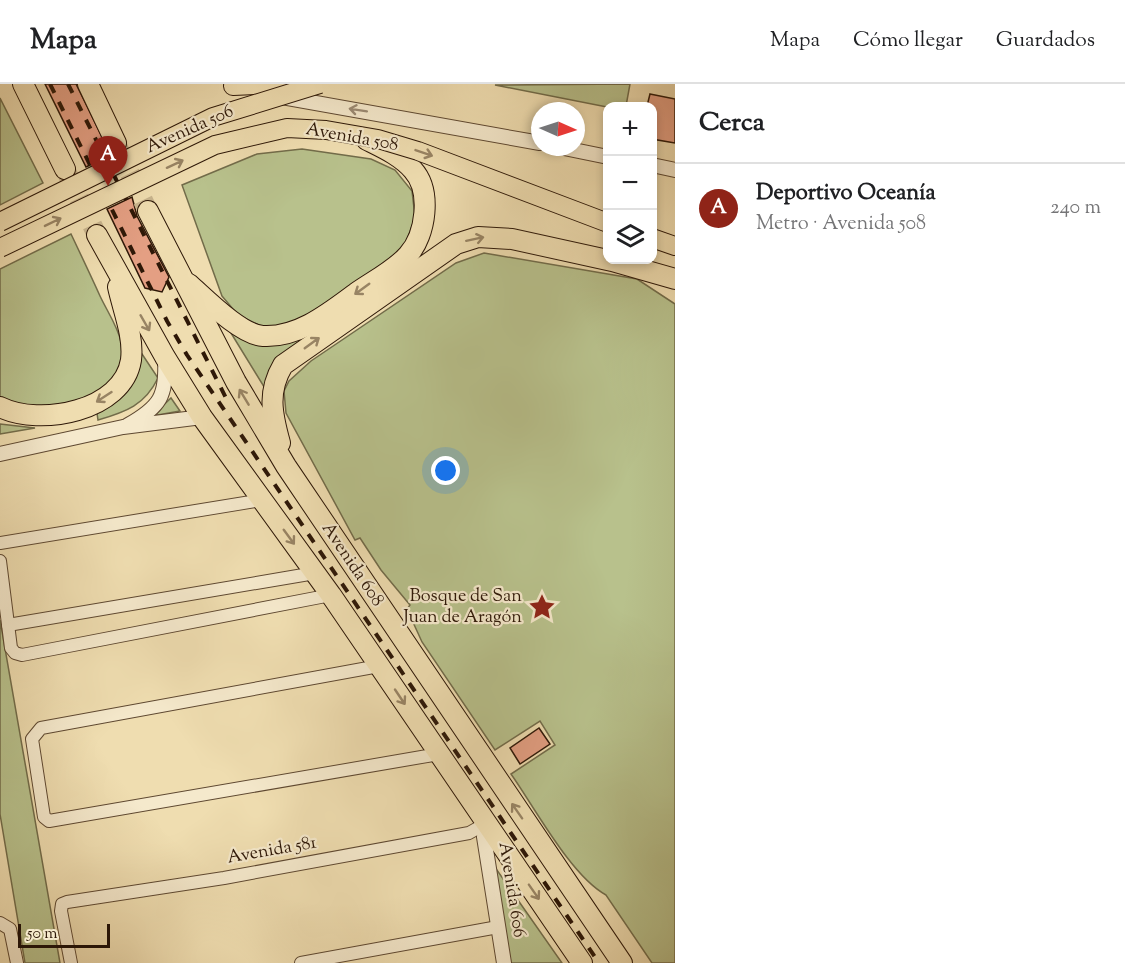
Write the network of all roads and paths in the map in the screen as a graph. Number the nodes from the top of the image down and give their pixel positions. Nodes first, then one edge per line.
1 (88, 84) edge
2 (279, 84) edge
3 (320, 84) edge
4 (230, 85) edge
5 (25, 88) edge
6 (360, 136) junction
7 (531, 141) edge
8 (116, 143) tunnel mouth
9 (585, 152) edge
10 (603, 156) edge
11 (657, 166) edge
12 (65, 169) tunnel mouth
13 (675, 170) edge
14 (148, 211) tunnel mouth
15 (603, 221) edge
16 (0, 222) edge
17 (97, 234) tunnel mouth
18 (657, 240) edge
19 (675, 246) edge
20 (0, 248) edge
21 (114, 267) junction
22 (182, 278) junction
23 (675, 279) edge
24 (165, 357) junction
25 (4, 409) edge
26 (202, 417) junction
27 (123, 427) junction
28 (0, 454) edge
29 (286, 466) junction
30 (262, 500) junction
31 (0, 543) edge
32 (0, 561) edge
33 (315, 573) junction
34 (331, 595) junction
35 (8, 625) junction
36 (380, 666) junction
37 (439, 754) junction
38 (485, 824) junction
39 (3, 924) edge
40 (498, 927) junction
41 (17, 963) edge
42 (71, 963) edge
43 (301, 963) edge
44 (504, 963) edge
45 (582, 963) edge
46 (622, 963) edge

1 - 8 highway
2 - 4 main road
3 - 16 main road, Avenida 506, bridge
7 -> 4 street, Avenida 508
5 - 12 highway
6 -> 15 main road, Avenida 508, bridge
20 -> 6 main road, Avenida 508, bridge
6 -> 22 highway
9 - 10 street
11 - 13 street
14 - 22 highway, Avenida 608
17 - 21 highway, Avenida 608
18 - 19 main road
21 -> 24 highway, Avenida 608
21 -> 25 highway
29 -> 22 highway, Avenida 608
29 -> 23 highway
24 - 26 highway, Avenida 608
24 - 27 street
26 - 27 street
26 - 30 highway, Avenida 608
27 - 28 street
46 -> 29 highway, Avenida 608
30 - 31 street
30 -> 33 highway, Avenida 608
32 - 35 street
33 - 34 highway, Avenida 608
33 - 35 street
34 - 35 street
34 - 36 highway, Avenida 608
36 -> 37 highway, Avenida 608
36 - 37 street
37 - 38 highway, Avenida 608
38 - 40 street, Avenida 606
38 - 42 street, Avenida 581
38 -> 45 highway, Avenida 608
39 - 41 street
40 - 43 street
40 - 44 street, Avenida 606

